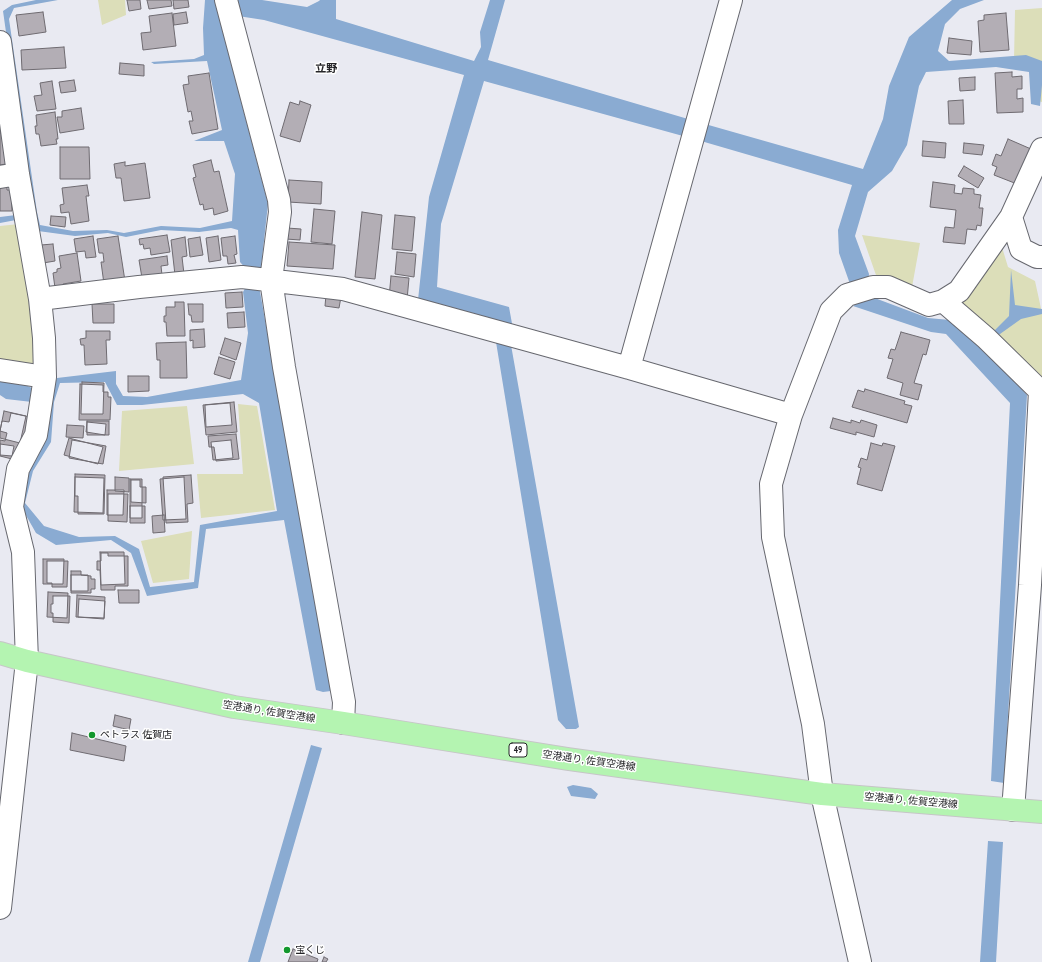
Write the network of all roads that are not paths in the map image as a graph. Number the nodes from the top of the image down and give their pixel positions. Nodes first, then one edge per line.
1 (731, 0) edge
2 (228, 9) edge
3 (0, 42) edge
4 (1042, 149) edge
5 (9, 175) edge
6 (1012, 217) junction
7 (1042, 257) edge
8 (271, 280) junction
9 (40, 298) junction
10 (942, 301) junction
11 (630, 368) junction
12 (0, 370) edge
13 (44, 380) junction
14 (1041, 391) edge
15 (791, 415) junction
16 (0, 653) edge
17 (28, 661) junction
18 (343, 723) junction
19 (822, 794) junction
20 (1013, 810) junction
21 (1042, 812) edge
22 (0, 908) edge
23 (860, 962) edge

1 - 11 street
2 - 8 street
3 - 5 street
4 - 6 street
5 - 9 street
6 - 7 street
6 - 10 street
8 - 9 street
8 - 11 street
8 - 18 street
9 - 13 street
10 - 14 street
10 - 15 street
11 - 15 street
12 - 13 street
13 - 17 street
14 - 20 street
15 - 19 street
16 - 17 main road, 空港通り, 佐賀空港線 / 49
17 - 18 main road, 空港通り, 佐賀空港線 / 49
17 - 22 street
18 - 19 main road, 空港通り, 佐賀空港線 / 49
19 - 20 main road, 空港通り, 佐賀空港線 / 49
19 - 23 street
20 - 21 main road, 空港通り, 佐賀空港線 / 49

